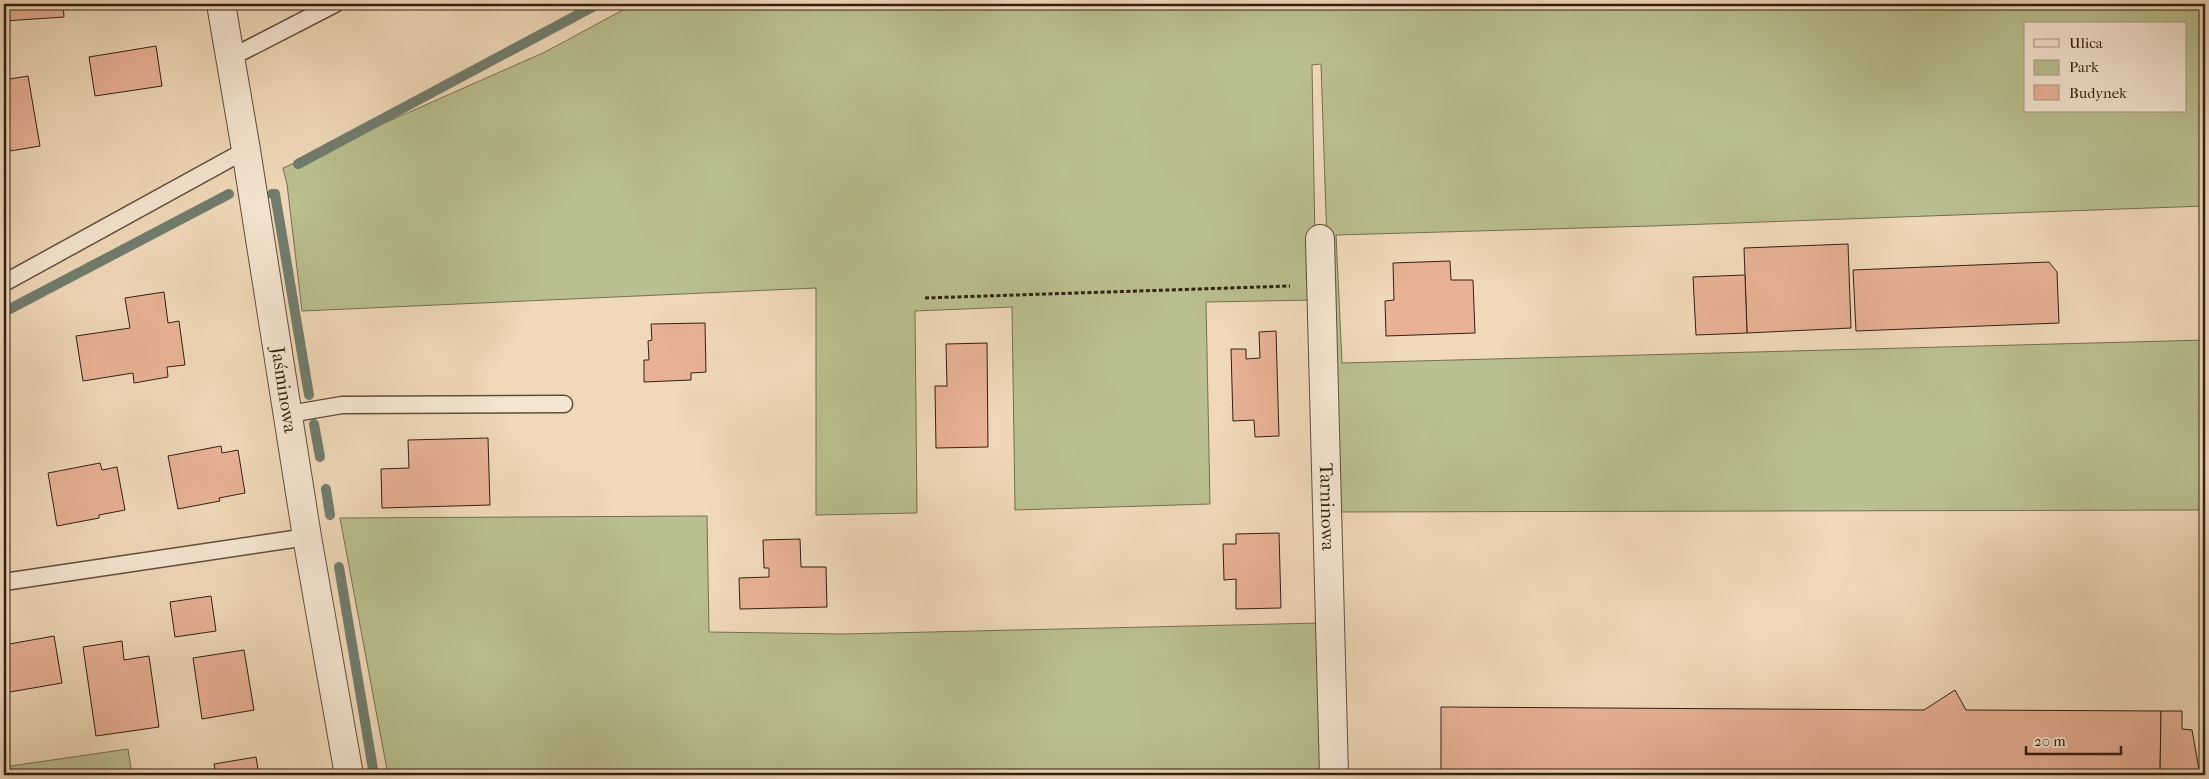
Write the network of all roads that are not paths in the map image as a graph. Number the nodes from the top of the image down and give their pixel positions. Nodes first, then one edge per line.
1 (221, 4) edge
2 (335, 4) edge
3 (230, 58) junction
4 (246, 150) junction
5 (1320, 238) dead end
6 (4, 283) edge
7 (564, 404) dead end
8 (289, 414) junction
9 (307, 537) junction
10 (4, 582) edge
11 (349, 775) edge
12 (1334, 775) edge

1 - 3 street, Jaśminowa
2 - 3 lane
3 - 4 street, Jaśminowa
4 - 6 lane
4 - 8 street, Jaśminowa
5 - 12 street, Tarninowa
7 - 8 lane
8 - 9 street, Jaśminowa
9 - 10 lane
9 - 11 street, Jaśminowa

